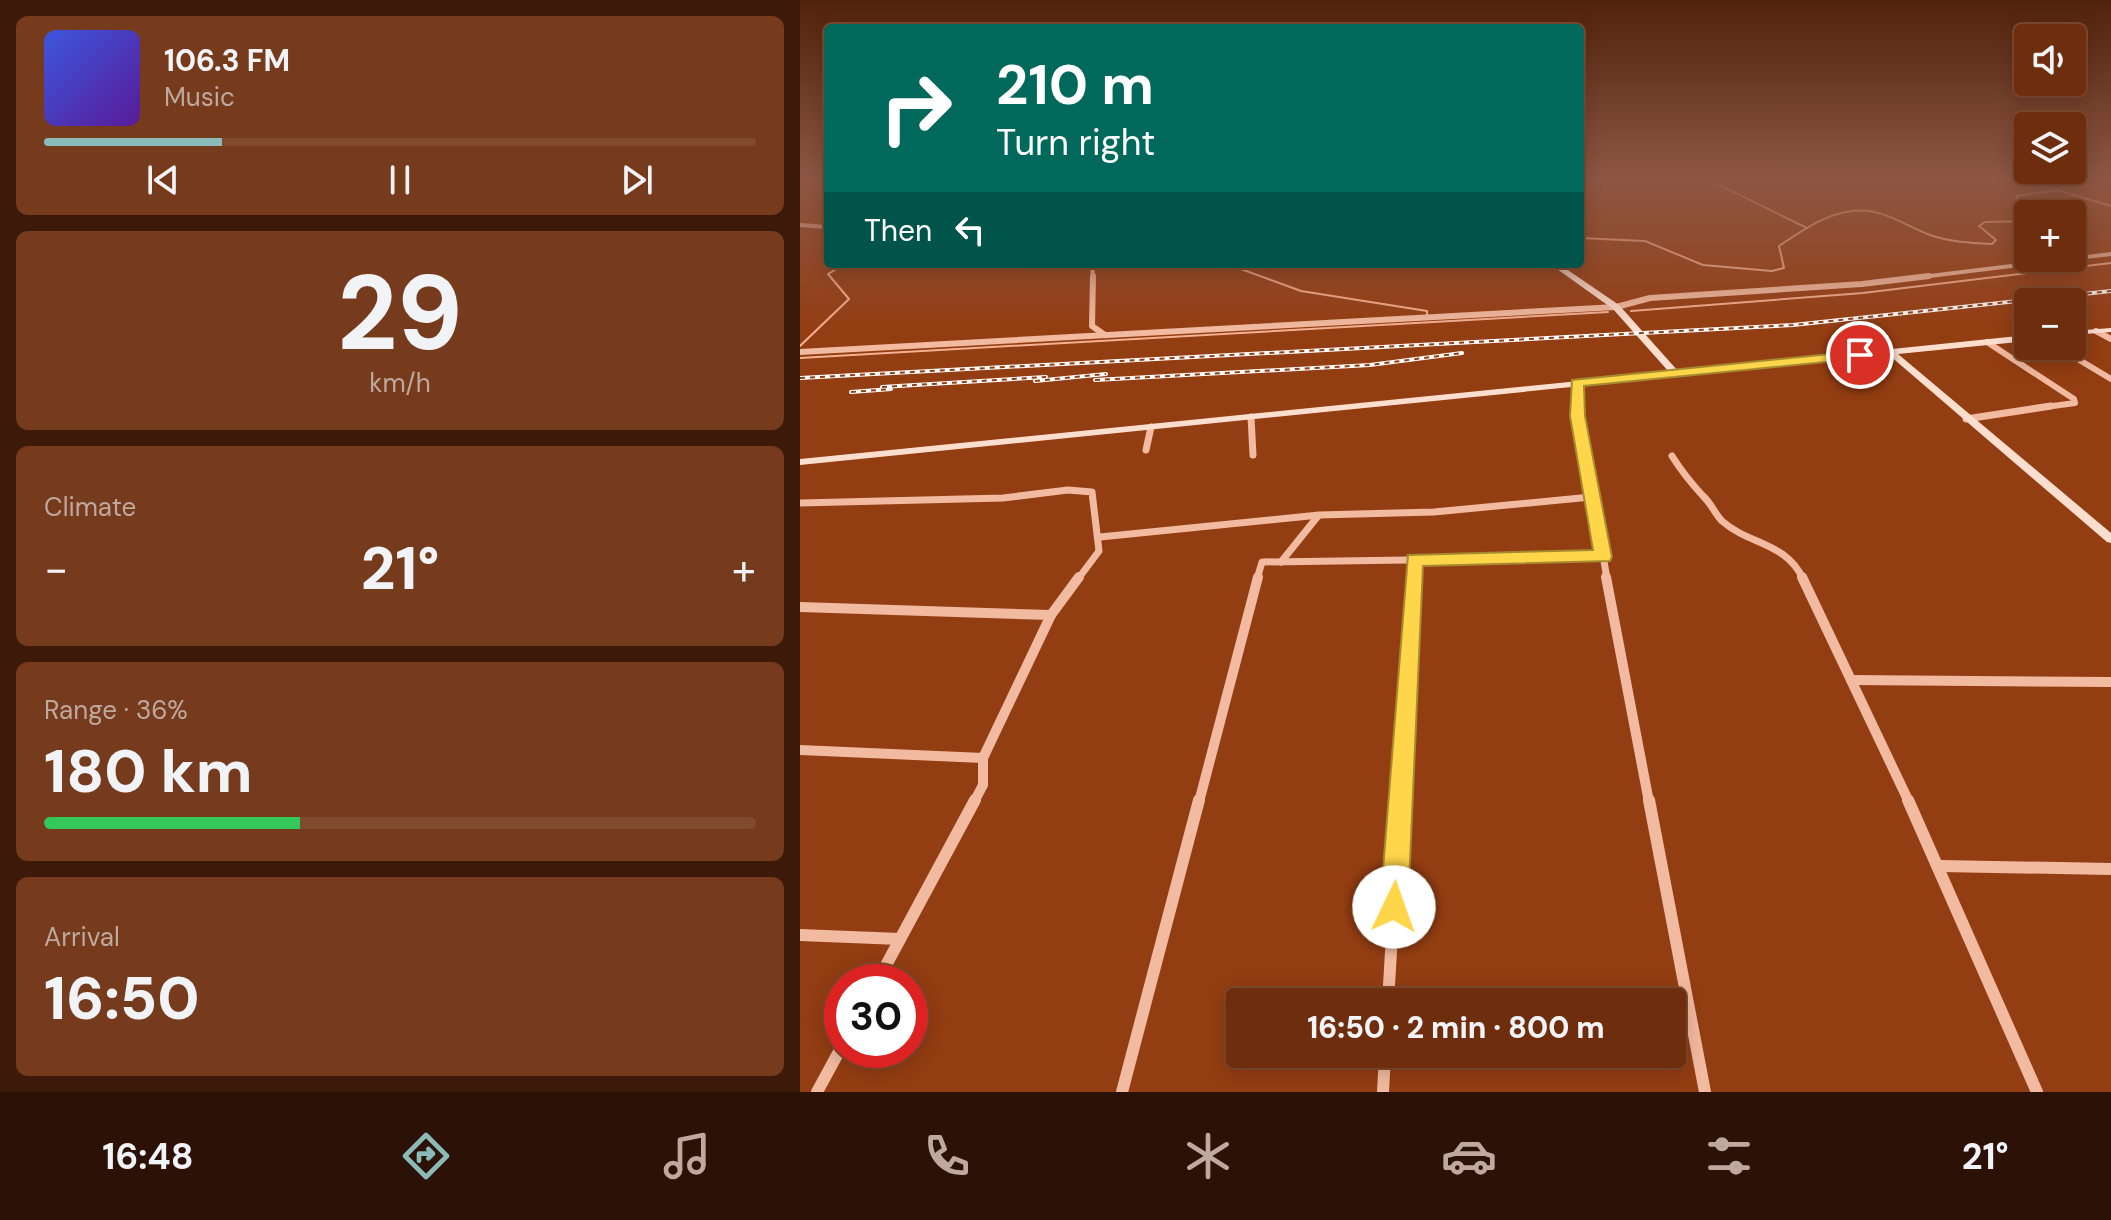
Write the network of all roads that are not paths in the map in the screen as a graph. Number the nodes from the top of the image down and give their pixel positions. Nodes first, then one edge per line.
1 (2111, 254) edge
2 (1092, 268) edge
3 (1560, 268) edge
4 (1616, 307) junction
5 (1092, 326) junction
6 (2111, 330) edge
7 (2096, 331) junction
8 (2086, 332) edge
9 (1110, 336) junction
10 (1090, 337) junction
11 (2014, 339) edge
12 (2111, 339) edge
13 (1987, 342) junction
14 (800, 352) edge
15 (1892, 353) junction
16 (2079, 360) edge
17 (1674, 372) junction
18 (2111, 379) edge
19 (1577, 383) junction
20 (1251, 417) junction
21 (1966, 419) junction
22 (1151, 427) junction
23 (1146, 450) dead end
24 (1253, 455) dead end
25 (1672, 456) dead end
26 (800, 462) edge
27 (1591, 497) junction
28 (800, 503) edge
29 (1319, 515) junction
30 (1100, 537) junction
31 (2111, 539) edge
32 (1603, 557) junction
33 (1414, 559) junction
34 (1281, 562) junction
35 (800, 607) edge
36 (1051, 615) junction
37 (1851, 680) junction
38 (2111, 682) edge
39 (800, 750) edge
40 (983, 758) junction
41 (1940, 866) junction
42 (2111, 869) edge
43 (800, 935) edge
44 (900, 939) junction
45 (887, 964) edge
46 (1389, 988) edge
47 (830, 1068) edge
48 (1384, 1068) edge
49 (817, 1092) edge
50 (1122, 1092) edge
51 (1383, 1092) edge
52 (1705, 1092) edge
53 (2037, 1092) edge

1 - 4 street
2 - 5 street
3 - 4 main road
4 - 9 street
4 - 17 main road
5 - 9 street
5 - 10 street
6 - 7 main road
7 - 8 main road
7 - 12 street
9 - 10 street
10 - 14 street
11 - 13 main road
13 - 15 main road
13 - 21 street
15 - 17 main road
15 - 21 main road
16 - 18 street
17 - 19 main road
19 - 20 main road
19 - 27 street
20 - 22 main road
20 - 24 street
21 - 31 main road
22 - 23 street
22 - 26 main road
25 - 37 street
27 - 29 street
27 - 32 street
28 - 30 street
29 - 30 street
29 - 34 street
30 - 36 street
32 - 33 street
32 - 52 street
33 - 34 street
33 - 46 street
34 - 50 street
35 - 36 street
36 - 40 street
37 - 38 street
37 - 41 street
39 - 40 street
40 - 44 street
41 - 42 street
41 - 53 street
43 - 44 street
44 - 45 street
47 - 49 street
48 - 51 street

